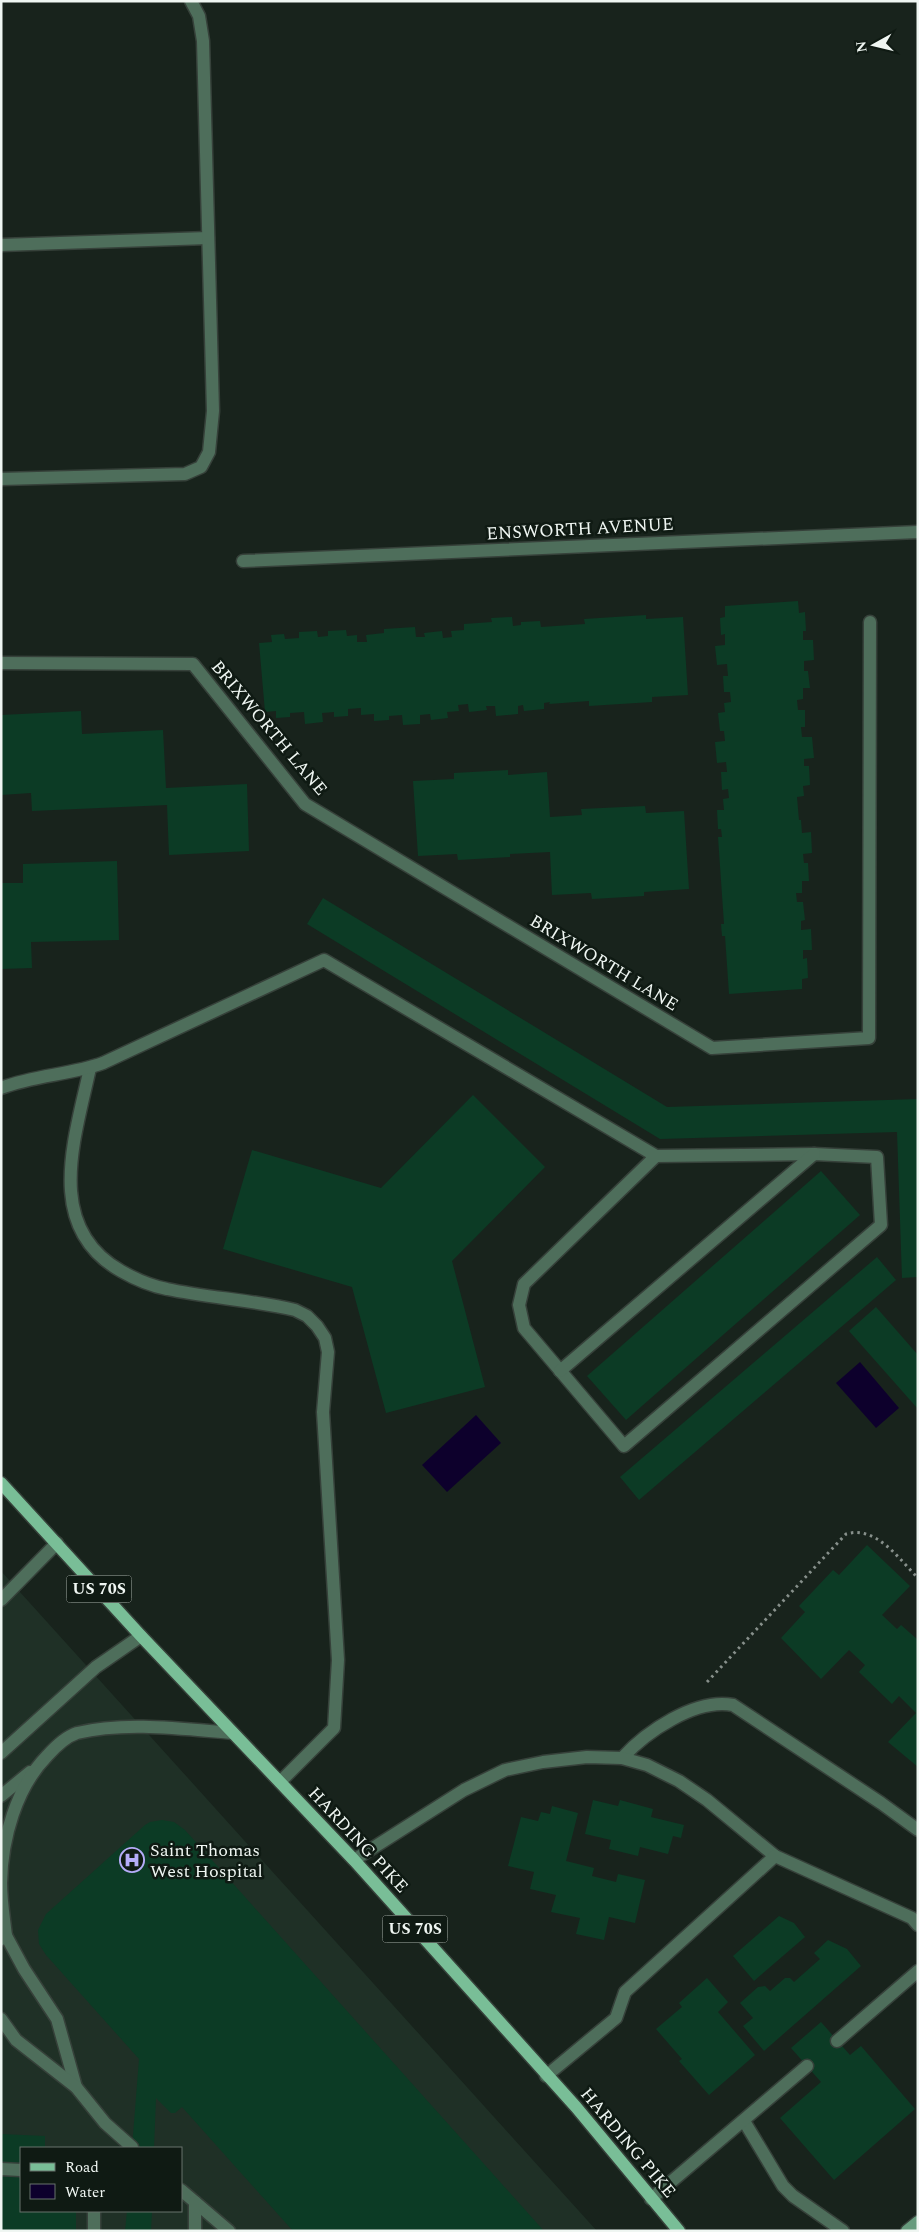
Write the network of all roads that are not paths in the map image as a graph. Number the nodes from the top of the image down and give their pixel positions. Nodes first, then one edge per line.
1 (191, 1) edge
2 (208, 238) junction
3 (1, 245) edge
4 (1, 478) edge
5 (918, 532) edge
6 (243, 561) dead end
7 (870, 622) dead end
8 (1, 663) edge
9 (90, 1068) junction
10 (1, 1088) edge
11 (814, 1154) junction
12 (656, 1156) junction
13 (560, 1371) junction
14 (1, 1483) edge
15 (57, 1543) junction
16 (1, 1600) edge
17 (141, 1636) junction
18 (233, 1733) junction
19 (1, 1753) edge
20 (622, 1758) junction
21 (34, 1769) junction
22 (280, 1782) junction
23 (1, 1796) edge
24 (918, 1830) edge
25 (775, 1856) junction
26 (354, 1860) junction
27 (918, 1925) edge
28 (3, 1934) edge
29 (918, 1971) edge
30 (1, 2019) edge
31 (837, 2041) dead end
32 (807, 2066) dead end
33 (546, 2076) junction
34 (76, 2087) junction
35 (744, 2121) junction
36 (132, 2147) dead end
37 (1, 2170) edge
38 (20, 2170) edge
39 (182, 2191) edge
40 (651, 2198) junction
41 (195, 2202) junction
42 (94, 2212) edge
43 (918, 2222) edge
44 (94, 2231) edge
45 (195, 2231) edge
46 (229, 2231) edge
47 (678, 2231) edge
48 (843, 2231) edge
49 (907, 2231) edge

1 - 2 street
2 - 3 street
2 - 4 street
5 - 6 street, ENSWORTH AVENUE
7 - 8 street, BRIXWORTH LANE
9 - 10 street
9 - 12 street
9 - 22 street
11 - 12 street
11 - 13 street
11 - 13 street
12 - 13 street
14 - 15 main road, HARDING PIKE / US 70S
15 - 16 street
15 - 17 main road, HARDING PIKE / US 70S
17 - 18 main road, HARDING PIKE / US 70S
17 - 19 street
18 - 21 street
18 - 22 main road, HARDING PIKE / US 70S
20 - 24 street
20 - 25 street
20 - 26 street
21 - 23 street
21 - 28 street
22 - 26 main road, HARDING PIKE / US 70S
25 - 27 street
25 - 33 street
26 - 33 main road, HARDING PIKE / US 70S
28 - 34 street
29 - 31 street
30 - 34 street
32 - 35 street
33 - 40 main road, HARDING PIKE / US 70S
34 - 36 street
35 - 40 street
35 - 48 street
37 - 38 street
39 - 41 street
40 - 47 main road, HARDING PIKE / US 70S
41 - 45 street
41 - 46 street
42 - 44 street
43 - 49 main road

